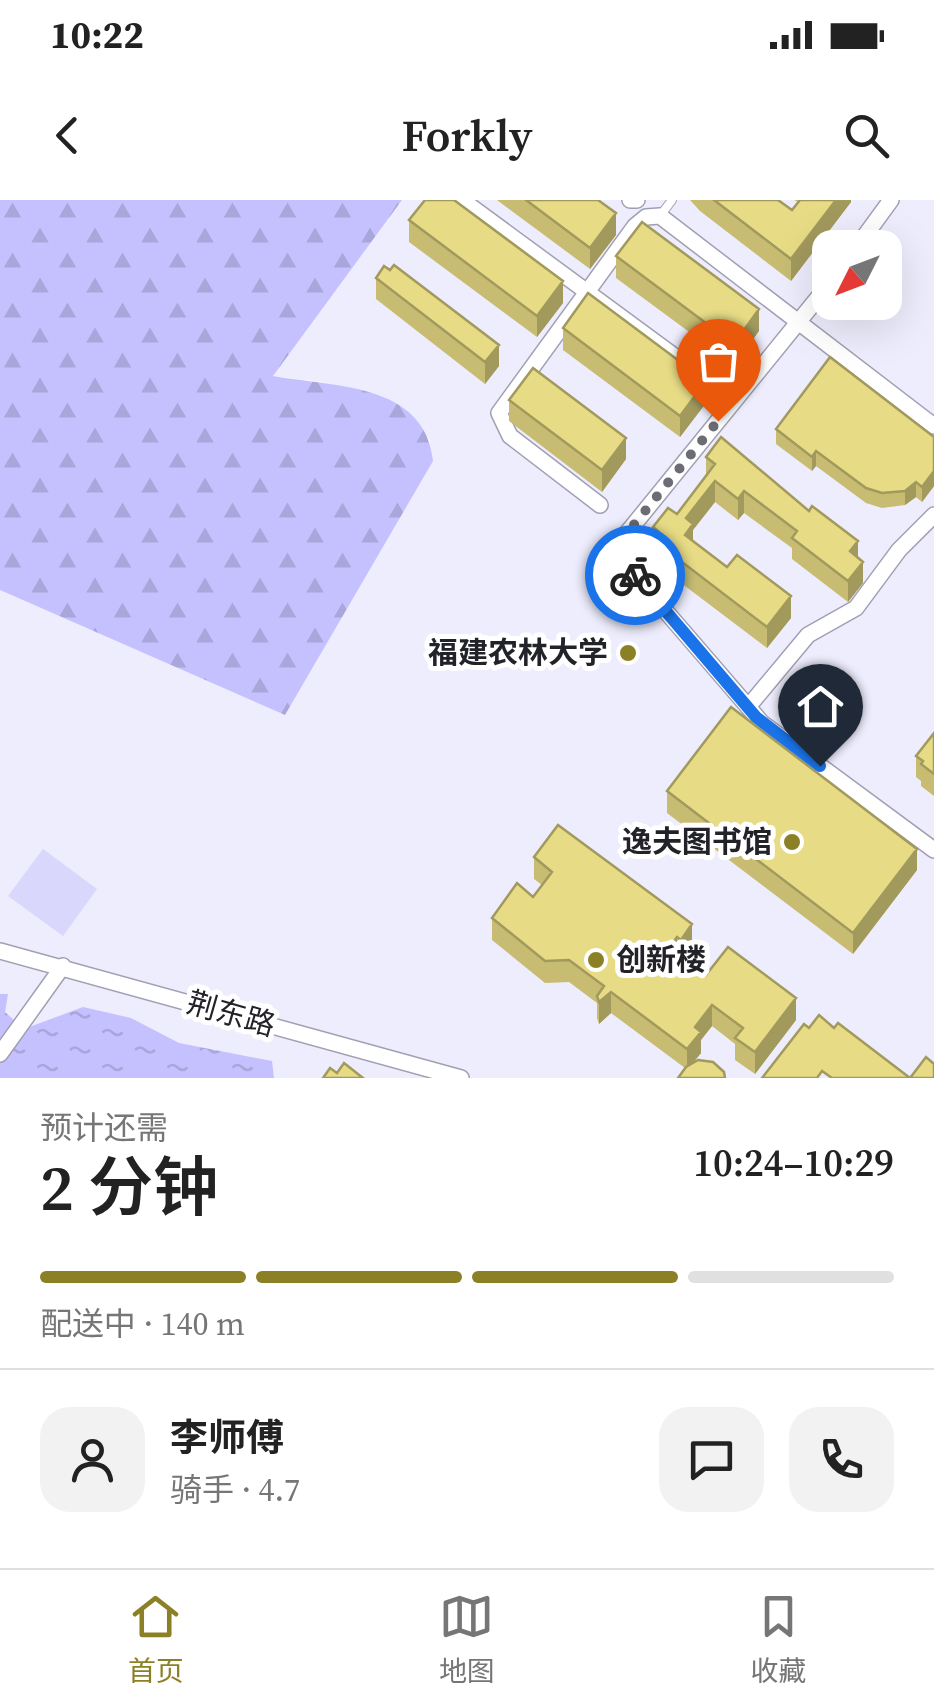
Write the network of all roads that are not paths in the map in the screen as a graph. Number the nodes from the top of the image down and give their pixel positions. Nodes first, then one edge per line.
1 (462, 200) edge
2 (672, 200) edge
3 (890, 200) edge
4 (660, 216) junction
5 (869, 230) edge
6 (589, 293) junction
7 (812, 307) edge
8 (801, 322) junction
9 (700, 375) edge
10 (934, 426) edge
11 (600, 505) dead end
12 (934, 515) edge
13 (748, 707) junction
14 (934, 850) edge
15 (0, 951) edge
16 (63, 966) junction
17 (0, 1054) edge
18 (462, 1078) edge

1 - 6 street
2 - 4 lane
3 - 5 street
4 - 6 street
4 - 8 street
6 - 9 street
6 - 11 street
7 - 8 street
8 - 10 street
8 - 13 street
12 - 13 street
13 - 14 street
15 - 16 street, 荆东路
16 - 17 street
16 - 18 street, 荆东路

